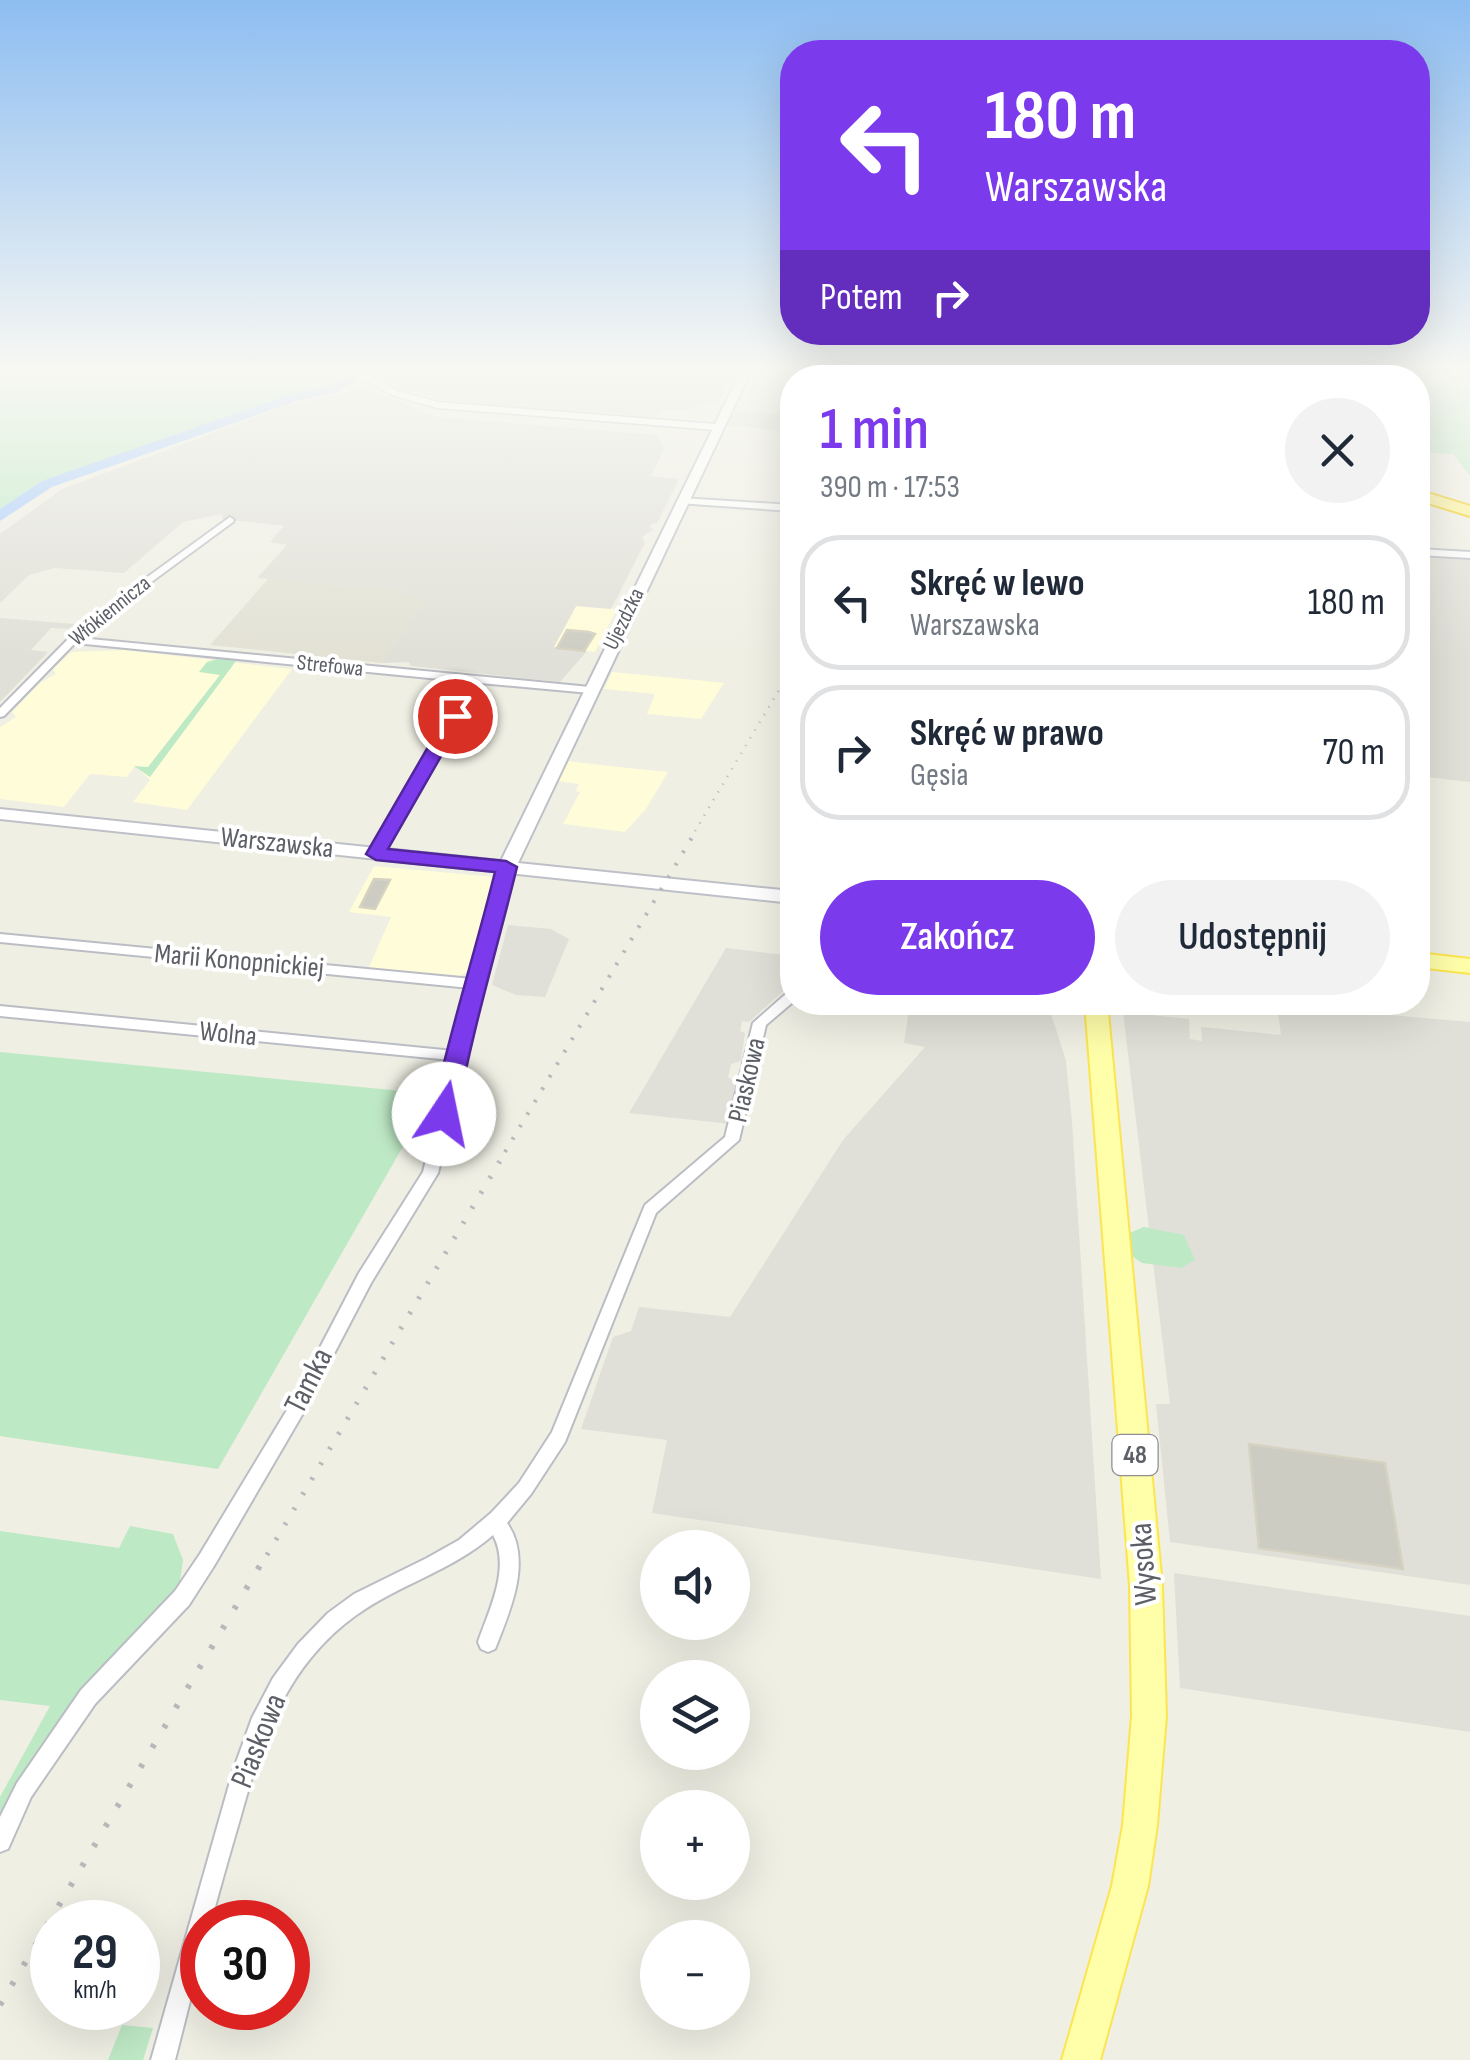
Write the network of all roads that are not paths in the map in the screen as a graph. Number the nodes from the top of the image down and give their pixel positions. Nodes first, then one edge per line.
1 (696, 469) edge
2 (1430, 496) edge
3 (681, 500) junction
4 (780, 507) edge
5 (1470, 508) edge
6 (230, 520) dead end
7 (1430, 553) edge
8 (1470, 555) edge
9 (72, 640) junction
10 (476, 680) junction
11 (590, 690) junction
12 (0, 714) edge
13 (0, 814) edge
14 (376, 854) junction
15 (506, 867) junction
16 (780, 896) edge
17 (0, 938) edge
18 (1430, 961) edge
19 (1470, 966) edge
20 (478, 984) junction
21 (780, 1006) edge
22 (0, 1011) edge
23 (1097, 1015) edge
24 (456, 1056) junction
25 (495, 1522) junction
26 (488, 1642) dead end
27 (0, 1841) edge
28 (163, 2060) edge
29 (1081, 2060) edge

1 - 3 main road, Ujezdzka
2 - 5 highway
3 - 4 street
3 - 11 main road, Ujezdzka
6 - 9 street, Włókiennicza
7 - 8 street
9 - 10 street, Strefowa
9 - 12 street, Włókiennicza
10 - 11 street, Strefowa
10 - 14 street
11 - 15 main road, Ujezdzka
13 - 14 main road, Warszawska
14 - 15 main road, Warszawska
15 - 16 main road, Warszawska
15 - 20 street, Tamka
17 - 20 street, Marii Konopnickiej
18 - 19 main road
20 - 24 street, Tamka
21 - 25 street, Piaskowa
22 - 24 street, Wolna
23 - 29 main road, Wysoka / 48
24 - 27 street, Tamka
25 - 26 street
25 - 28 street, Piaskowa

